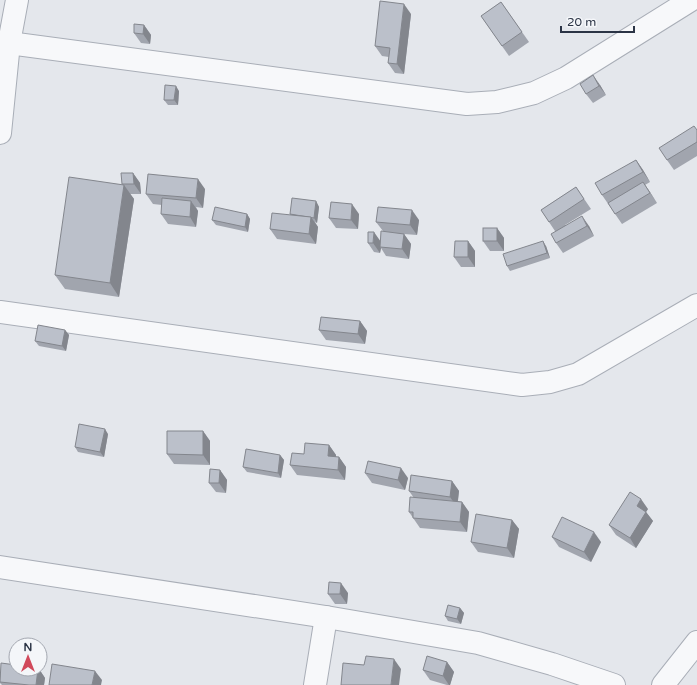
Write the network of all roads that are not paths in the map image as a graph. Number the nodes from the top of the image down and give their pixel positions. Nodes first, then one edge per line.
1 (17, 0) edge
2 (691, 0) edge
3 (9, 43) junction
4 (0, 133) edge
5 (697, 305) edge
6 (0, 312) edge
7 (0, 567) edge
8 (326, 617) junction
9 (697, 642) edge
10 (315, 685) edge
11 (614, 685) edge
12 (663, 685) edge

1 - 3 street
2 - 3 street
3 - 4 street
5 - 6 street
7 - 8 street
8 - 10 street
8 - 11 street
9 - 12 street

